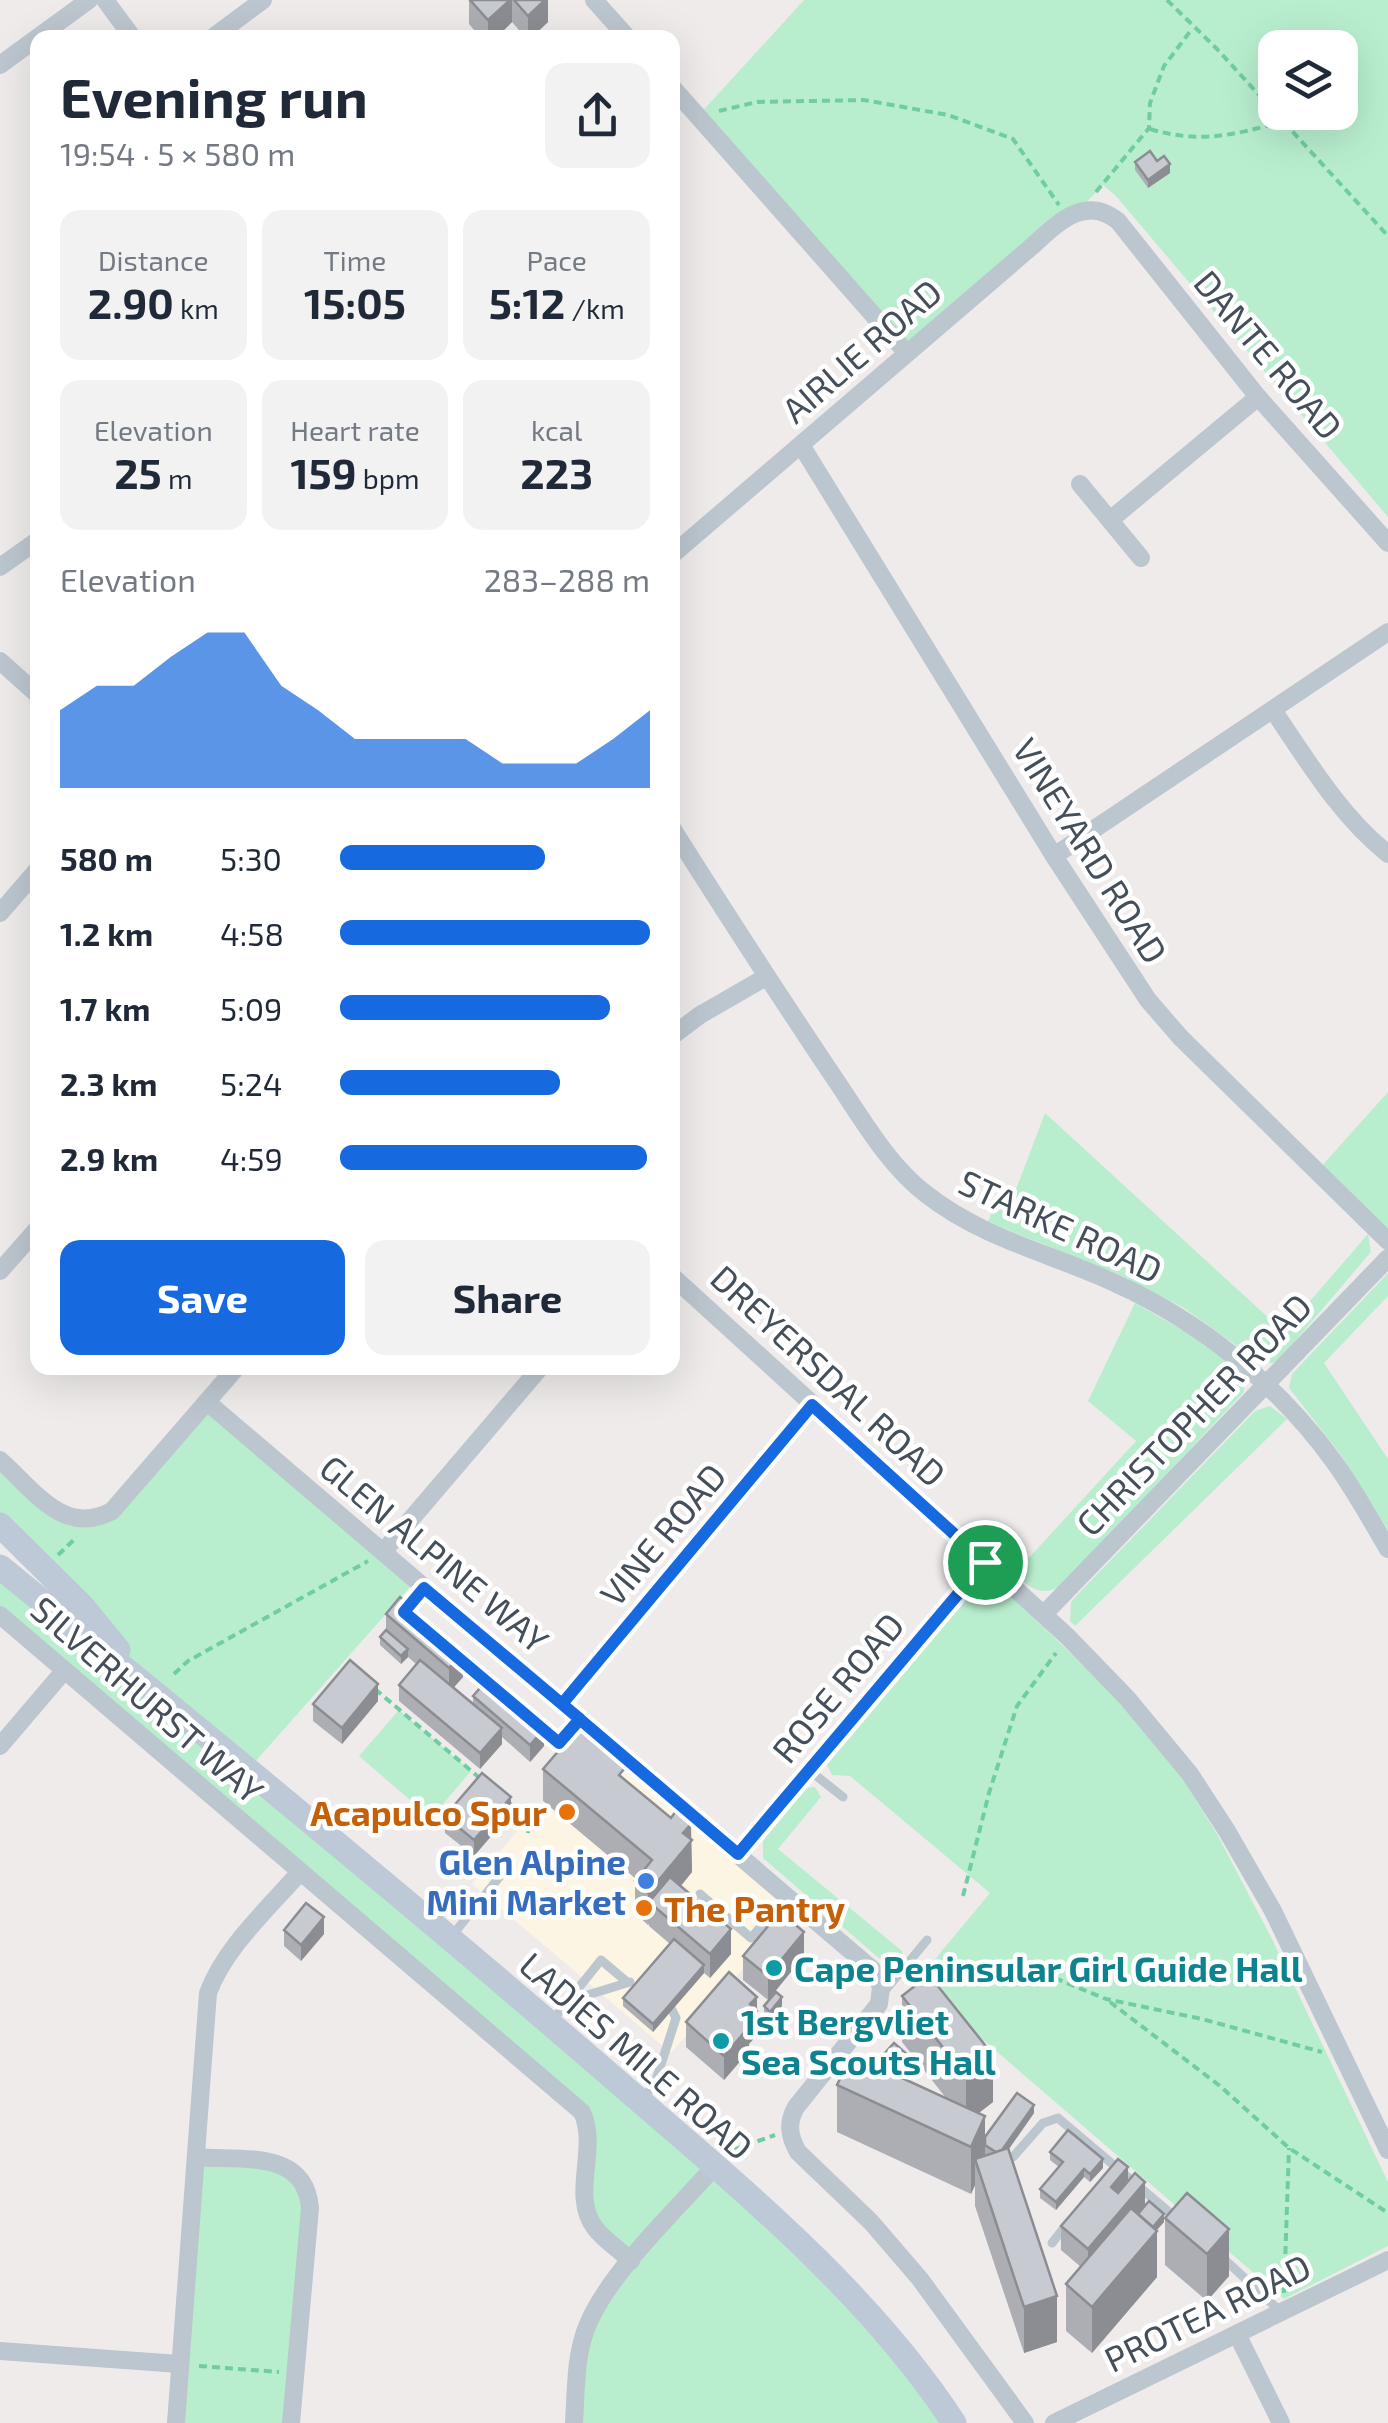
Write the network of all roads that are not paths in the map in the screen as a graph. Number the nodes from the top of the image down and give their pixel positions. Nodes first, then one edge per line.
1 (89, 0) edge
2 (104, 0) edge
3 (264, 0) edge
4 (594, 0) edge
5 (48, 30) edge
6 (127, 30) edge
7 (223, 30) edge
8 (621, 30) edge
9 (30, 43) edge
10 (0, 65) edge
11 (680, 96) edge
12 (1082, 213) joint
13 (906, 352) junction
14 (1258, 398) junction
15 (801, 446) junction
16 (1080, 484) dead end
17 (1110, 520) junction
18 (1388, 544) edge
19 (30, 546) edge
20 (680, 547) edge
21 (1140, 558) dead end
22 (0, 567) edge
23 (1388, 632) edge
24 (0, 661) edge
25 (30, 688) edge
26 (1273, 710) junction
27 (680, 841) edge
28 (1388, 854) edge
29 (1054, 856) junction
30 (30, 877) edge
31 (0, 913) edge
32 (766, 976) junction
33 (680, 1030) edge
34 (30, 1237) edge
35 (1388, 1240) edge
36 (1388, 1258) edge
37 (0, 1271) edge
38 (680, 1283) edge
39 (230, 1375) edge
40 (534, 1375) edge
41 (1268, 1386) junction
42 (207, 1402) junction
43 (812, 1405) junction
44 (0, 1460) edge
45 (0, 1525) edge
46 (1388, 1549) edge
47 (384, 1552) junction
48 (985, 1562) junction
49 (0, 1567) edge
50 (424, 1588) junction
51 (1044, 1614) junction
52 (0, 1616) edge
53 (421, 1627) edge
54 (451, 1652) edge
55 (64, 1670) junction
56 (496, 1691) edge
57 (153, 1692) junction
58 (562, 1704) junction
59 (526, 1717) edge
60 (580, 1719) junction
61 (0, 1746) edge
62 (809, 1770) junction
63 (843, 1797) dead end
64 (738, 1854) junction
65 (300, 1872) junction
66 (501, 1875) dead end
67 (700, 1894) dead end
68 (787, 1896) junction
69 (450, 1939) junction
70 (927, 1940) dead end
71 (627, 1982) junction
72 (642, 1985) edge
73 (885, 1990) junction
74 (568, 2001) junction
75 (672, 2010) edge
76 (550, 2023) junction
77 (641, 2102) junction
78 (1388, 2150) edge
79 (198, 2157) junction
80 (1012, 2158) edge
81 (723, 2159) junction
82 (1115, 2165) junction
83 (1102, 2180) edge
84 (1077, 2212) edge
85 (1173, 2234) edge
86 (1052, 2242) dead end
87 (1211, 2248) edge
88 (1388, 2260) edge
89 (631, 2261) junction
90 (1281, 2312) junction
91 (1237, 2334) junction
92 (0, 2351) edge
93 (180, 2364) junction
94 (176, 2423) edge
95 (291, 2423) edge
96 (574, 2423) edge
97 (954, 2423) edge
98 (1025, 2423) edge
99 (1054, 2423) edge
100 (1281, 2423) edge

1 - 5 street
2 - 6 street
3 - 7 street
4 - 8 street
9 - 10 street
11 - 13 street
12 - 13 street, AIRLIE ROAD
12 - 14 street, DANTE ROAD
13 - 15 street, AIRLIE ROAD
14 - 17 street
14 - 18 street, DANTE ROAD
15 - 20 street, AIRLIE ROAD
15 - 29 street, VINEYARD ROAD
16 - 17 street
17 - 21 street
19 - 22 street
23 - 26 street
24 - 25 street
26 - 28 street
26 - 29 street
27 - 32 street, STARKE ROAD
29 - 35 street, VINEYARD ROAD
30 - 31 street
32 - 33 street
32 - 41 street, STARKE ROAD
34 - 37 street
36 - 41 street, CHRISTOPHER ROAD
38 - 43 street, DREYERSDAL ROAD
39 - 42 street
40 - 47 street
41 - 46 street, STARKE ROAD
41 - 51 street, CHRISTOPHER ROAD
42 - 44 street
42 - 47 street, GLEN ALPINE WAY
43 - 48 street, DREYERSDAL ROAD
43 - 58 street, VINE ROAD
45 - 57 main road, LADIES MILE ROAD
47 - 50 street, GLEN ALPINE WAY
48 - 51 street, DREYERSDAL ROAD
48 - 62 street, ROSE ROAD
49 - 57 main road, LADIES MILE ROAD
50 - 53 lane
50 - 58 street, GLEN ALPINE WAY
51 - 78 street, DREYERSDAL ROAD
52 - 55 street, SILVERHURST WAY
54 - 56 lane
55 - 61 street
55 - 65 street, SILVERHURST WAY
57 - 69 main road, LADIES MILE ROAD
58 - 60 street, GLEN ALPINE WAY
59 - 60 lane
60 - 64 street, GLEN ALPINE WAY
62 - 63 lane
62 - 64 street, ROSE ROAD
64 - 68 street, GLEN ALPINE WAY
65 - 79 street
65 - 89 street, SILVERHURST WAY
66 - 69 lane
67 - 68 lane
68 - 73 street, GLEN ALPINE WAY
69 - 76 main road, LADIES MILE ROAD
70 - 73 lane
71 - 72 lane
71 - 74 lane
71 - 74 lane
73 - 98 street
74 - 76 lane
75 - 77 lane
76 - 77 main road, LADIES MILE ROAD
77 - 81 main road, LADIES MILE ROAD
79 - 93 street
79 - 95 street
80 - 82 lane
81 - 89 street
81 - 97 main road, LADIES MILE ROAD
82 - 83 lane
82 - 85 lane
84 - 86 lane
87 - 90 lane
88 - 90 street, PROTEA ROAD
89 - 96 street
90 - 91 street, PROTEA ROAD
91 - 99 street, PROTEA ROAD
91 - 100 street
92 - 93 street
93 - 94 street

